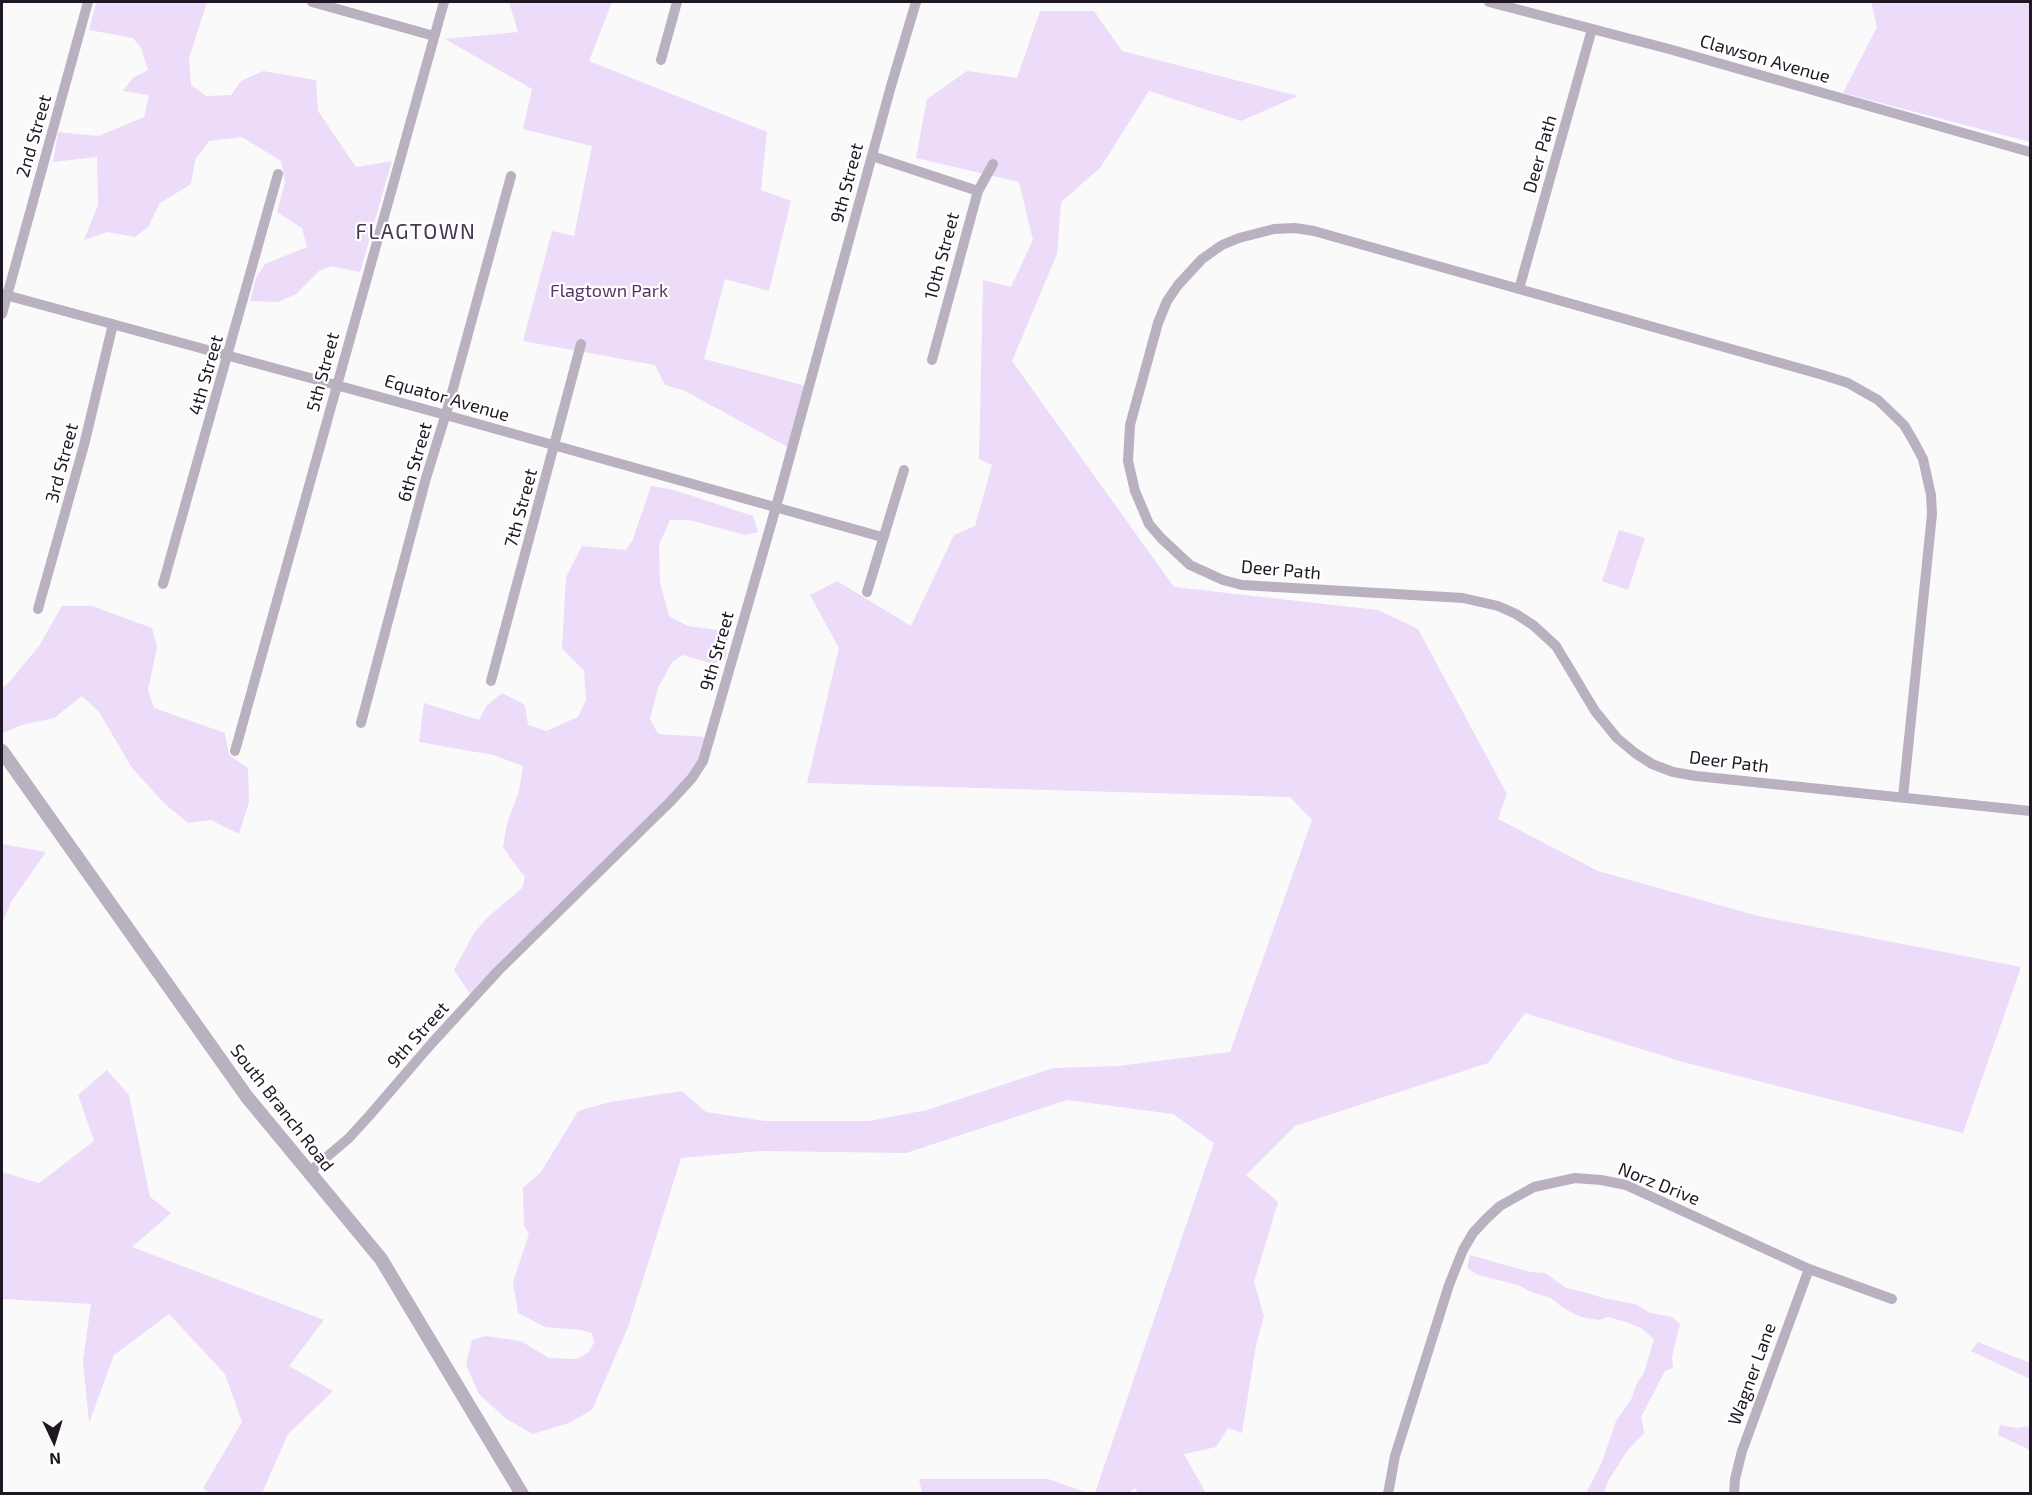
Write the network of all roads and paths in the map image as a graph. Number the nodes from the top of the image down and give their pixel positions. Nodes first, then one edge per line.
1 (88, 2) edge
2 (312, 2) edge
3 (444, 2) edge
4 (677, 2) edge
5 (916, 2) edge
6 (1489, 2) edge
7 (1592, 29) junction
8 (434, 36) junction
9 (662, 60) dead end
10 (2031, 152) edge
11 (872, 156) junction
12 (993, 164) dead end
13 (278, 174) dead end
14 (510, 176) dead end
15 (978, 190) junction
16 (1519, 289) junction
17 (4, 294) edge
18 (2, 314) edge
19 (113, 324) junction
20 (581, 344) dead end
21 (228, 356) junction
22 (932, 360) dead end
23 (336, 385) junction
24 (446, 415) junction
25 (555, 446) junction
26 (904, 470) dead end
27 (776, 507) junction
28 (882, 537) junction
29 (163, 584) dead end
30 (867, 592) dead end
31 (38, 609) dead end
32 (491, 681) dead end
33 (361, 723) dead end
34 (2, 751) edge
35 (235, 751) dead end
36 (1903, 798) junction
37 (2031, 811) edge
38 (309, 1172) junction
39 (1809, 1269) junction
40 (1892, 1299) dead end
41 (522, 1494) edge
42 (1388, 1494) edge
43 (1734, 1494) edge

1 - 17 street, 2nd Street
2 - 8 street
3 - 8 street, 5th Street
4 - 9 street
5 - 11 street, 9th Street
6 - 7 street, Clawson Avenue
7 - 10 street, Clawson Avenue
7 - 16 street, Deer Path
8 - 23 street, 5th Street
11 - 15 street
11 - 27 street, 9th Street
12 - 15 street, 10th Street
13 - 21 street, 4th Street
14 - 24 street, 6th Street
15 - 22 street, 10th Street
16 - 36 street, Deer Path
16 - 36 street, Deer Path
17 - 18 street, 2nd Street
17 - 19 street, Equator Avenue
19 - 21 street, Equator Avenue
19 - 31 street, 3rd Street
20 - 25 street, 7th Street
21 - 23 street, Equator Avenue
21 - 29 street, 4th Street
23 - 24 street, Equator Avenue
23 - 35 street, 5th Street
24 - 25 street, Equator Avenue
24 - 33 street, 6th Street
25 - 27 street, Equator Avenue
25 - 32 street, 7th Street
26 - 28 street
27 - 28 street, Equator Avenue
27 - 38 street, 9th Street
28 - 30 street
34 - 38 street, South Branch Road
36 - 37 street, Deer Path
38 - 41 street, South Branch Road
39 - 40 street, Norz Drive
39 - 42 street, Norz Drive
39 - 43 street, Wagner Lane

